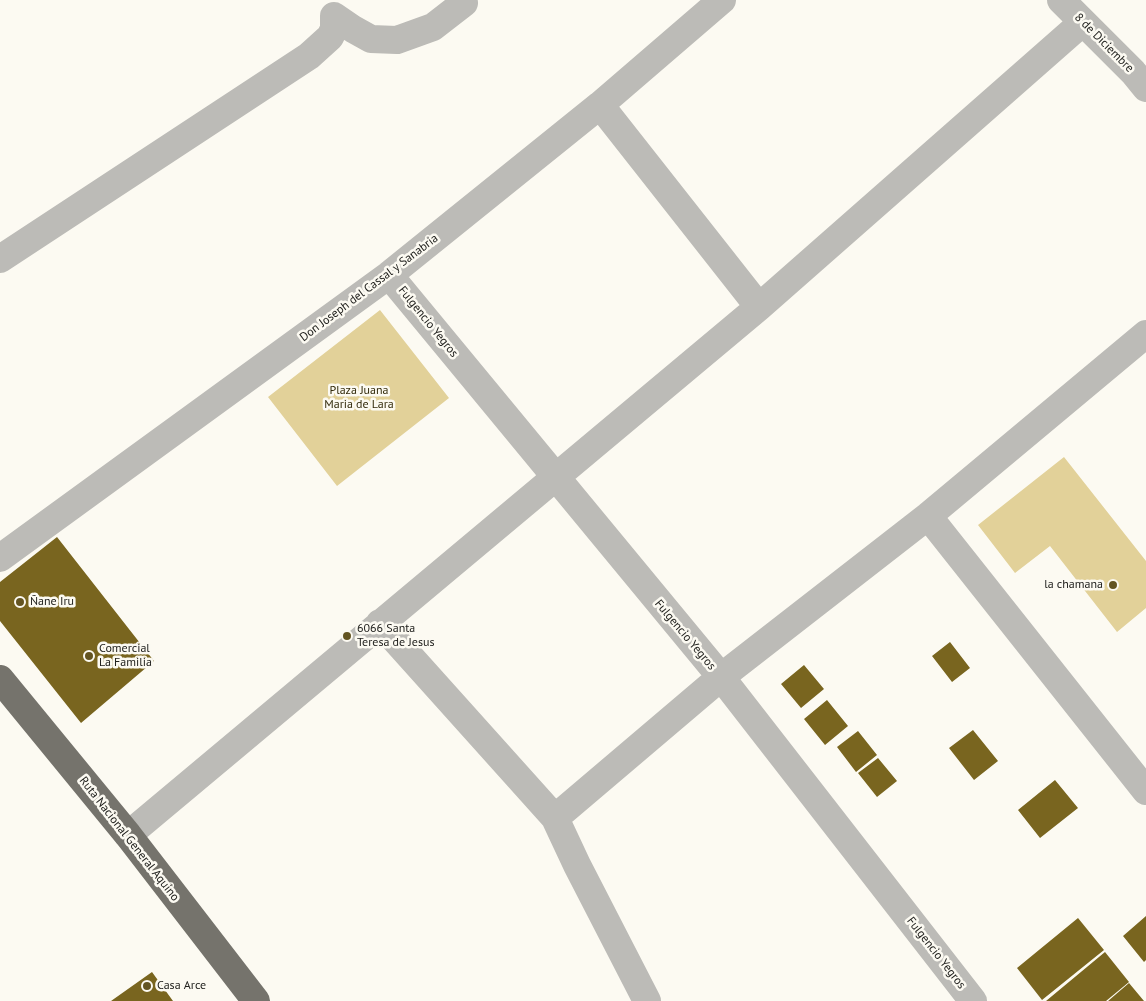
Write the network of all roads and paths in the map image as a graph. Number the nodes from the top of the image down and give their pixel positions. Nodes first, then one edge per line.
1 (722, 0) edge
2 (1061, 0) edge
3 (464, 3) dead end
4 (330, 8) edge
5 (1083, 22) junction
6 (1142, 75) edge
7 (600, 105) junction
8 (0, 259) edge
9 (389, 276) junction
10 (759, 307) junction
11 (1146, 334) edge
12 (555, 476) junction
13 (928, 516) junction
14 (0, 558) edge
15 (380, 623) junction
16 (720, 677) junction
17 (0, 679) edge
18 (1143, 782) edge
19 (555, 818) junction
20 (128, 835) junction
21 (256, 1001) edge
22 (647, 1001) edge
23 (973, 1001) edge

1 - 7 street, Don Joseph del Cassal y Sanabria
2 - 5 street, 8 de Diciembre
3 - 4 street
4 - 8 street
5 - 6 street, 8 de Diciembre
5 - 10 street
7 - 9 street, Don Joseph del Cassal y Sanabria
7 - 10 street
9 - 12 street, Fulgencio Yegros
9 - 14 street, Don Joseph del Cassal y Sanabria
10 - 12 street
11 - 13 street
12 - 15 street
12 - 16 street, Fulgencio Yegros
13 - 16 street
13 - 18 street
15 - 19 street
15 - 20 street
16 - 19 street
16 - 23 street, Fulgencio Yegros
17 - 20 highway, Ruta Nacional General Aquino
19 - 22 street
20 - 21 highway, Ruta Nacional General Aquino

